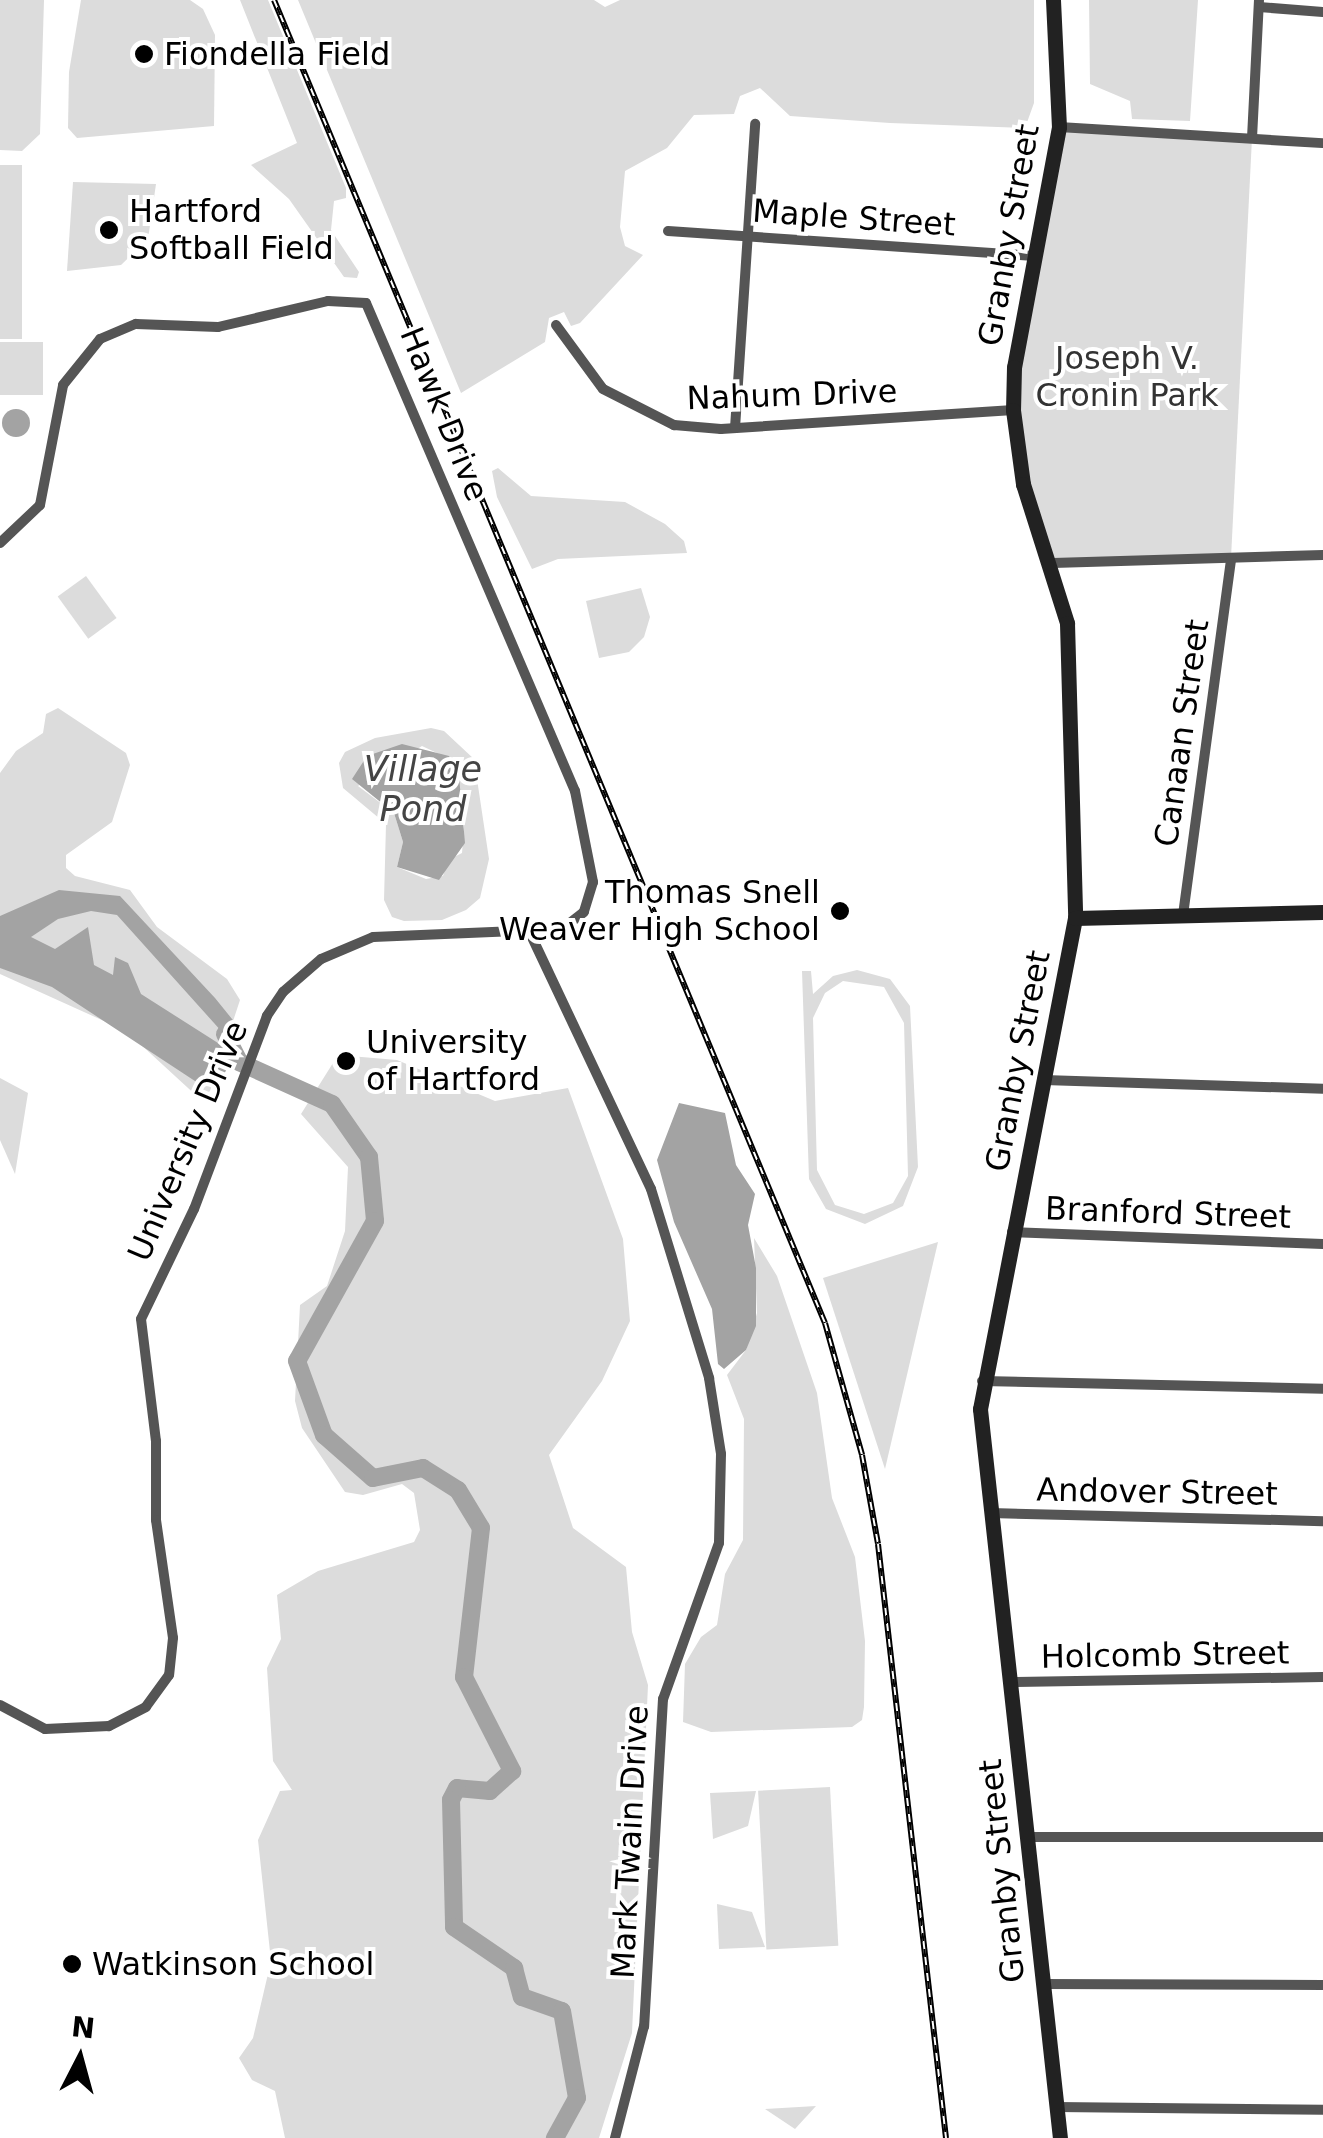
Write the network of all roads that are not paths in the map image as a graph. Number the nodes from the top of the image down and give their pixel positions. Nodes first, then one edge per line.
1 (1053, 0) edge
2 (1259, 4) edge
3 (1323, 12) edge
4 (755, 124) dead end
5 (1059, 127) junction
6 (1252, 138) junction
7 (1323, 143) edge
8 (668, 231) dead end
9 (747, 236) junction
10 (1037, 256) junction
11 (556, 325) dead end
12 (1013, 410) junction
13 (735, 428) junction
14 (0, 543) edge
15 (1323, 555) edge
16 (1231, 558) junction
17 (1053, 563) junction
18 (1323, 912) edge
19 (1184, 915) junction
20 (1075, 918) junction
21 (530, 933) junction
22 (1044, 1080) junction
23 (1323, 1090) edge
24 (1012, 1232) junction
25 (1323, 1244) edge
26 (982, 1381) junction
27 (1323, 1389) edge
28 (990, 1513) junction
29 (1323, 1521) edge
30 (1323, 1678) edge
31 (1008, 1682) junction
32 (0, 1705) edge
33 (1026, 1836) junction
34 (1323, 1837) edge
35 (1042, 1984) junction
36 (1323, 1984) edge
37 (1056, 2107) junction
38 (1323, 2110) edge
39 (616, 2138) edge
40 (1060, 2138) edge

1 - 5 main road, Granby Street
2 - 3 street
2 - 6 street
4 - 9 street
5 - 6 street
5 - 10 main road, Granby Street
6 - 7 street
8 - 9 street, Maple Street
9 - 10 street, Maple Street
9 - 13 street
10 - 12 main road, Granby Street
11 - 13 street, Nahum Drive
12 - 13 street, Nahum Drive
12 - 17 main road, Granby Street
14 - 21 street, Hawk Drive
15 - 16 street
16 - 17 street
16 - 19 street, Canaan Street
17 - 20 main road, Granby Street
18 - 19 main road
19 - 20 main road
20 - 22 main road, Granby Street
21 - 32 street, University Drive
21 - 39 street, Mark Twain Drive
22 - 23 street
22 - 24 main road, Granby Street
24 - 25 street, Branford Street
24 - 26 main road, Granby Street
26 - 27 street
26 - 28 main road, Granby Street
28 - 29 street, Andover Street
28 - 31 main road, Granby Street
30 - 31 street, Holcomb Street
31 - 33 main road, Granby Street
33 - 34 street
33 - 35 main road, Granby Street
35 - 36 street
35 - 37 main road, Granby Street
37 - 38 street
37 - 40 main road, Granby Street

